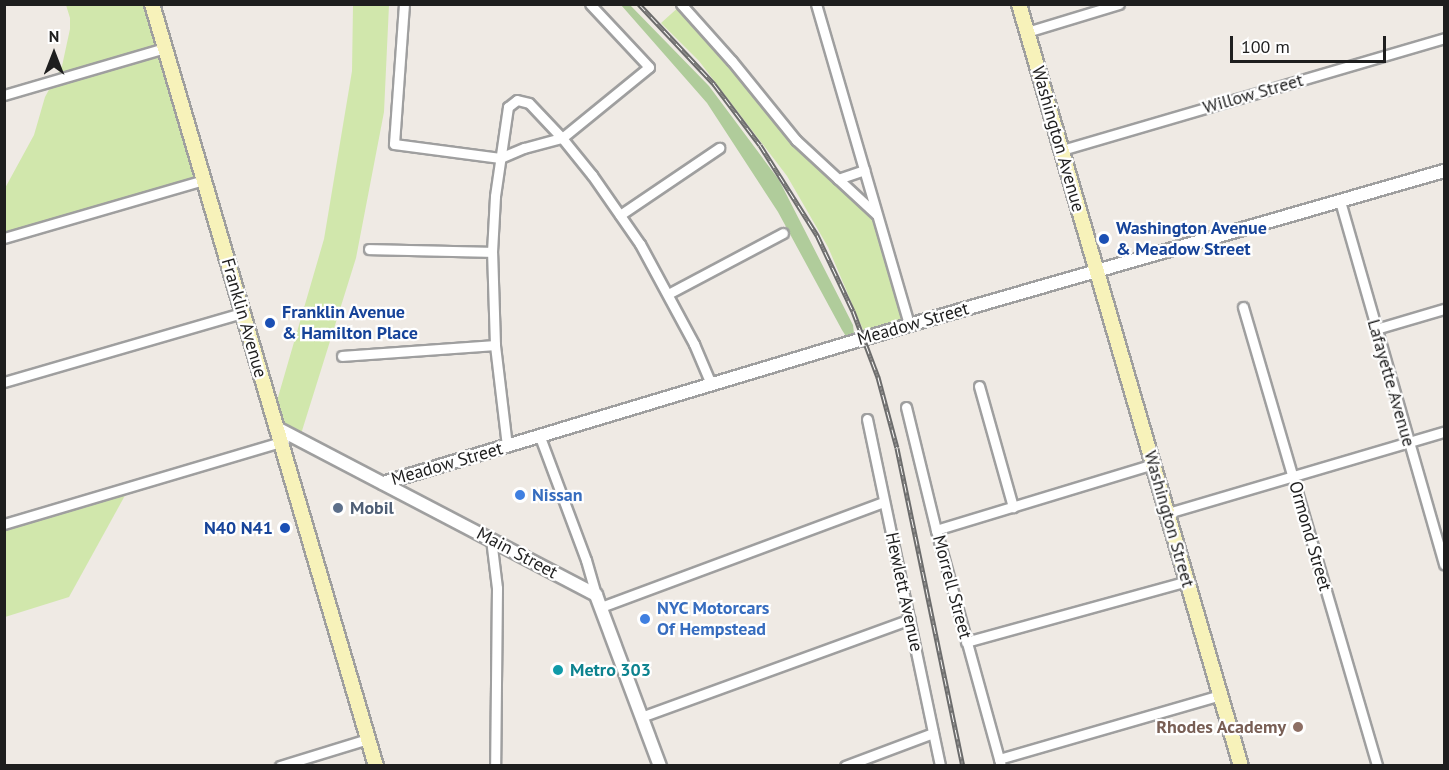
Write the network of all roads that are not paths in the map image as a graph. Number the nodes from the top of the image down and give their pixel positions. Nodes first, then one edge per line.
1 (152, 4) edge
2 (404, 4) edge
3 (590, 4) edge
4 (816, 4) edge
5 (1019, 4) edge
6 (1119, 4) edge
7 (681, 5) edge
8 (1027, 32) junction
9 (1444, 38) edge
10 (165, 48) junction
11 (4, 95) edge
12 (562, 138) junction
13 (719, 148) dead end
14 (1062, 150) junction
15 (500, 158) junction
16 (864, 170) junction
17 (1444, 171) edge
18 (838, 179) junction
19 (204, 180) junction
20 (1340, 201) junction
21 (620, 215) junction
22 (878, 216) junction
23 (783, 233) dead end
24 (4, 237) edge
25 (369, 249) dead end
26 (492, 252) junction
27 (1097, 273) junction
28 (668, 294) junction
29 (1243, 307) dead end
30 (1444, 309) edge
31 (243, 313) junction
32 (909, 325) junction
33 (1376, 329) junction
34 (495, 345) junction
35 (342, 356) dead end
36 (4, 382) edge
37 (711, 384) junction
38 (979, 386) dead end
39 (906, 407) dead end
40 (867, 419) dead end
41 (1444, 432) edge
42 (279, 435) junction
43 (540, 437) junction
44 (1409, 443) junction
45 (507, 446) junction
46 (1153, 464) junction
47 (1293, 476) junction
48 (383, 483) junction
49 (884, 502) junction
50 (1013, 507) junction
51 (1168, 513) junction
52 (4, 524) edge
53 (936, 530) junction
54 (491, 539) junction
55 (1444, 559) edge
56 (1187, 581) junction
57 (596, 595) junction
58 (601, 607) junction
59 (910, 619) junction
60 (966, 642) junction
61 (1221, 695) junction
62 (641, 717) junction
63 (933, 733) junction
64 (368, 740) junction
65 (1000, 762) edge
66 (280, 765) edge
67 (376, 765) edge
68 (495, 765) edge
69 (660, 765) edge
70 (844, 765) edge
71 (940, 765) edge
72 (1241, 765) edge
73 (1377, 765) edge

1 - 10 main road, Franklin Avenue
2 - 15 street
3 - 12 street
4 - 16 street
5 - 8 main road, Washington Avenue
6 - 8 street
7 - 18 street
8 - 14 main road, Washington Avenue
9 - 14 street, Willow Street
10 - 11 street
10 - 19 main road, Franklin Avenue
12 - 15 street
12 - 15 street
12 - 21 street
13 - 21 street
14 - 27 main road, Washington Avenue
15 - 26 street
16 - 18 street
16 - 22 street
17 - 20 street, Meadow Street
18 - 22 street
19 - 24 street
19 - 31 main road, Franklin Avenue
20 - 27 street, Meadow Street
20 - 33 street, Lafayette Avenue
21 - 28 street
22 - 32 street
23 - 28 street
25 - 26 street
26 - 34 street
27 - 32 street, Meadow Street
27 - 46 main road, Washington Street
28 - 37 street
29 - 47 street, Ormond Street
30 - 33 street
31 - 36 street
31 - 42 main road, Franklin Avenue
32 - 37 street, Meadow Street
33 - 44 street, Lafayette Avenue
34 - 35 street
34 - 45 street
37 - 43 street, Meadow Street
38 - 50 street
39 - 53 street, Morrell Street
40 - 49 street, Hewlett Avenue
41 - 44 street
42 - 48 street, Main Street
42 - 52 street
42 - 64 main road, Franklin Avenue
43 - 45 street, Meadow Street
43 - 57 street
44 - 47 street
44 - 55 street, Lafayette Avenue
45 - 48 street, Meadow Street
46 - 50 street
46 - 51 main road, Washington Street
47 - 51 street
47 - 73 street, Ormond Street
48 - 54 street, Main Street
49 - 58 street
49 - 59 street, Hewlett Avenue
50 - 53 street
51 - 56 main road, Washington Street
53 - 60 street, Morrell Street
54 - 57 street, Main Street
54 - 68 street
56 - 60 street
56 - 61 main road, Washington Street
57 - 58 street
58 - 62 street
59 - 62 street
59 - 63 street, Hewlett Avenue
60 - 65 street, Morrell Street
61 - 65 street
61 - 72 main road, Washington Street
62 - 69 street
63 - 70 street
63 - 71 street, Hewlett Avenue
64 - 66 street
64 - 67 main road, Franklin Avenue

